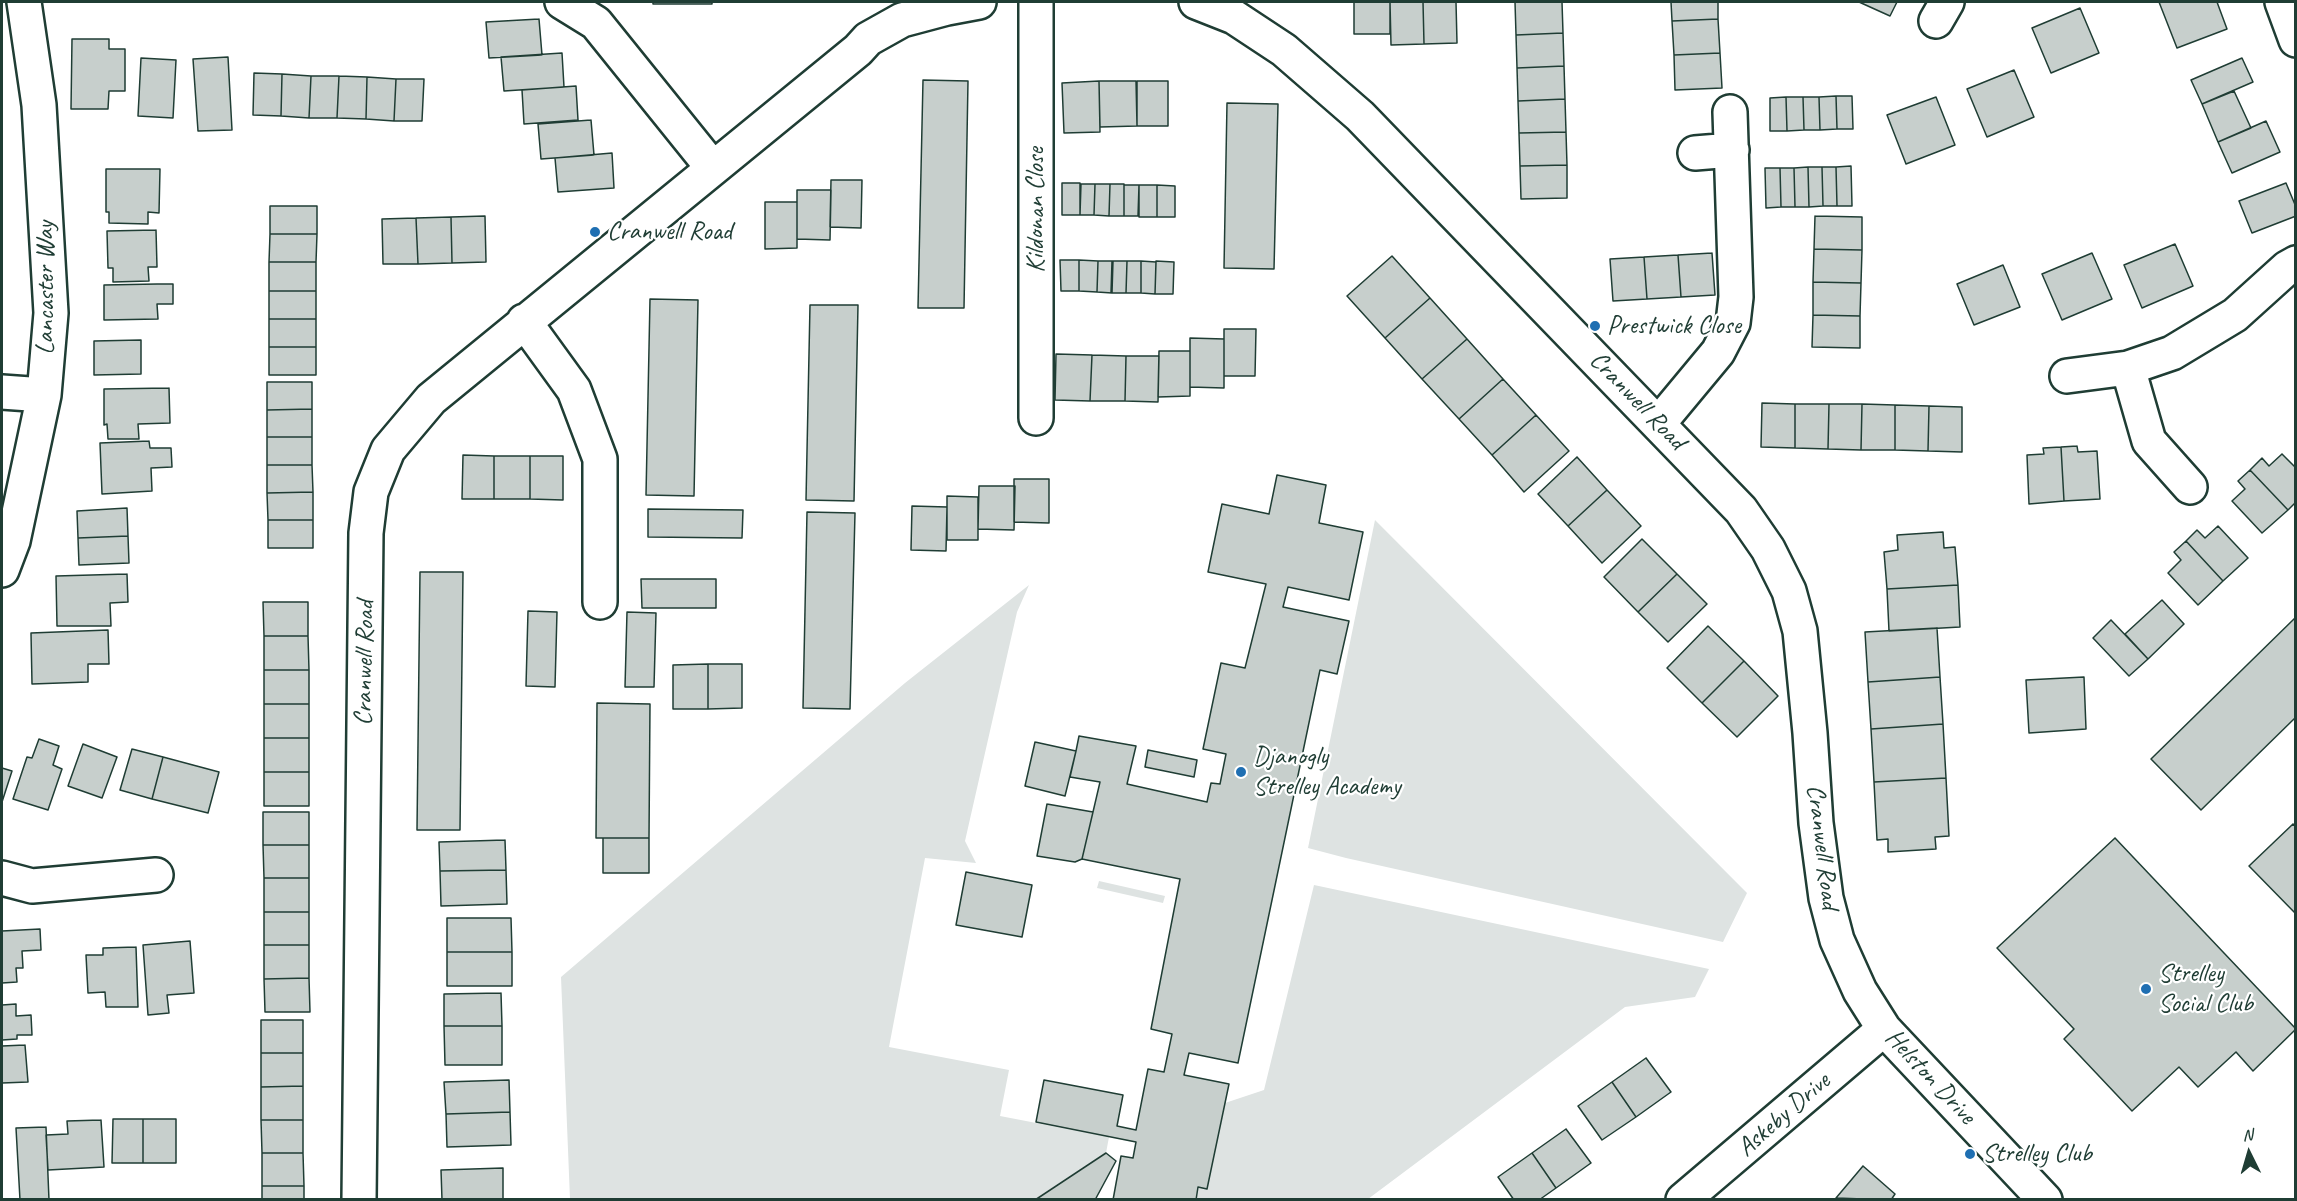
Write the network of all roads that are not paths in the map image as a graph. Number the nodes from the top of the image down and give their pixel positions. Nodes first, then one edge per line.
1 (24, 2) edge
2 (562, 2) edge
3 (979, 2) edge
4 (1036, 2) edge
5 (1196, 2) edge
6 (2282, 2) edge
7 (900, 11) edge
8 (596, 12) edge
9 (2295, 40) edge
10 (1730, 112) dead end
11 (1732, 150) junction
12 (1695, 153) dead end
13 (712, 167) junction
14 (2295, 263) edge
15 (524, 321) junction
16 (2128, 368) junction
17 (2067, 376) dead end
18 (2, 392) edge
19 (44, 395) junction
20 (1035, 418) dead end
21 (1659, 423) junction
22 (2190, 487) dead end
23 (2, 570) edge
24 (600, 602) dead end
25 (156, 875) dead end
26 (2, 878) edge
27 (1837, 940) joint
28 (1884, 1029) junction
29 (359, 1200) edge
30 (1683, 1200) edge
31 (2045, 1200) edge

1 - 19 street, Lancaster Way
2 - 8 street
3 - 7 street, Cranwell Road
4 - 20 street, Kildonan Close
5 - 21 street, Cranwell Road
6 - 9 street
7 - 13 street, Cranwell Road
8 - 13 street
10 - 11 street
11 - 12 street
11 - 21 street
13 - 15 street, Cranwell Road
14 - 16 street
15 - 24 street
15 - 29 street, Cranwell Road
16 - 17 street
16 - 22 street
18 - 19 street
19 - 23 street, Lancaster Way
21 - 27 street, Cranwell Road
25 - 26 street
27 - 28 street, Helston Drive
28 - 30 street, Askeby Drive
28 - 31 street, Helston Drive

